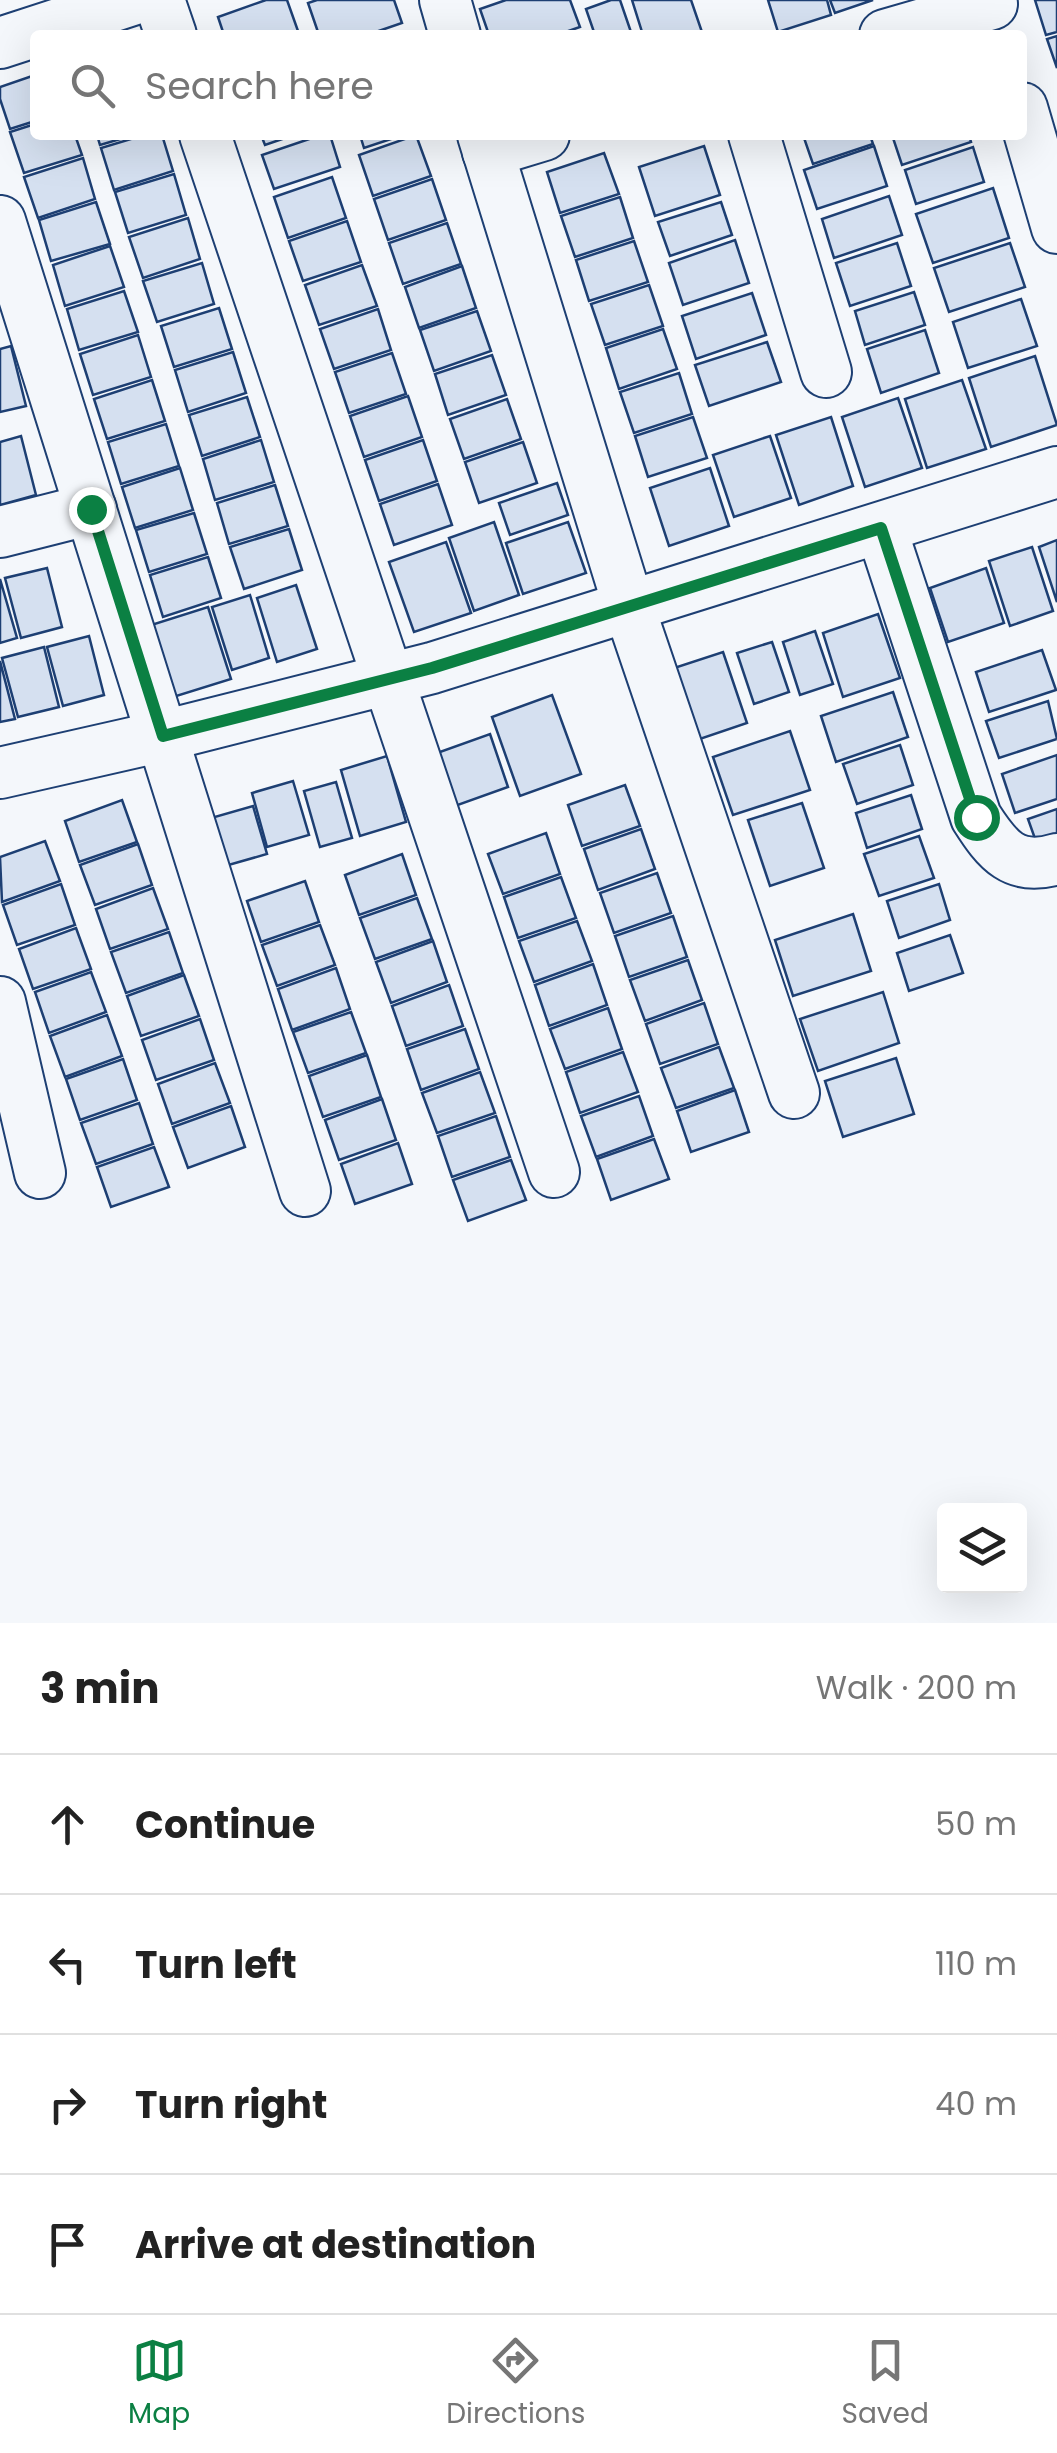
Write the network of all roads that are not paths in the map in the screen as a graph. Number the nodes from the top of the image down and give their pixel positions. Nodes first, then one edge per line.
1 (132, 0) edge
2 (159, 0) edge
3 (445, 0) edge
4 (995, 13) edge
5 (40, 30) edge
6 (169, 30) edge
7 (454, 30) edge
8 (911, 30) edge
9 (30, 33) edge
10 (0, 43) edge
11 (1027, 125) edge
12 (207, 140) edge
13 (756, 140) edge
14 (485, 143) edge
15 (0, 221) edge
16 (1057, 228) edge
17 (11, 295) edge
18 (826, 372) dead end
19 (1057, 472) edge
20 (91, 509) junction
21 (881, 528) junction
22 (0, 532) edge
23 (630, 606) junction
24 (390, 680) junction
25 (163, 736) junction
26 (0, 773) edge
27 (1057, 860) edge
28 (0, 1002) edge
29 (794, 1093) dead end
30 (40, 1172) dead end
31 (554, 1172) dead end
32 (305, 1191) dead end

1 - 5 street
2 - 6 street
3 - 7 street
4 - 8 street
9 - 10 street
11 - 16 street
12 - 24 street
13 - 18 street
14 - 23 street
15 - 17 street
17 - 20 street
19 - 21 street
20 - 22 street
20 - 25 street
21 - 23 street
21 - 27 street
23 - 24 street
23 - 29 street
24 - 25 street
24 - 31 street
25 - 26 street
25 - 32 street
28 - 30 street

